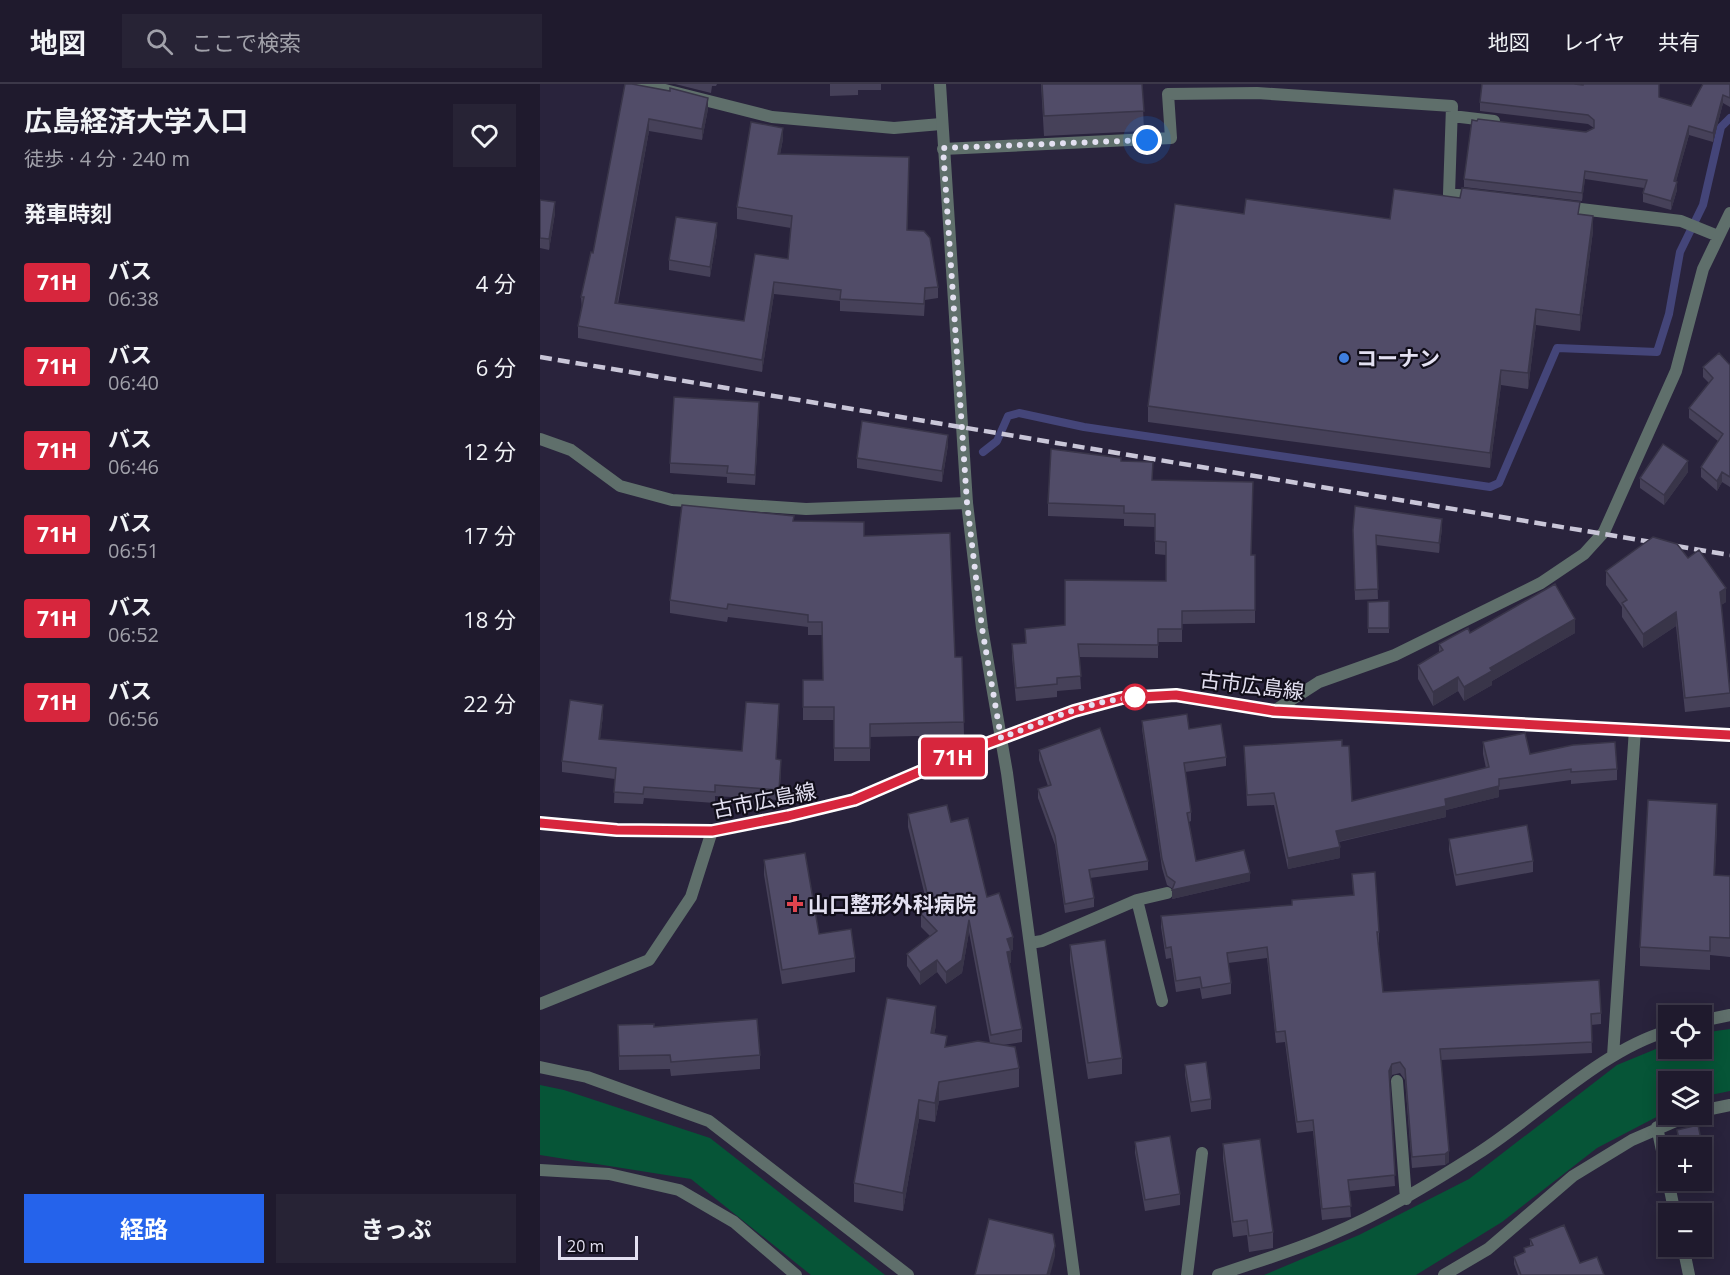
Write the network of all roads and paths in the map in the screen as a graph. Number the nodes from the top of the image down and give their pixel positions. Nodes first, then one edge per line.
1 (641, 84) edge
2 (940, 84) edge
3 (1320, 84) edge
4 (1320, 97) junction
5 (1452, 116) junction
6 (1508, 123) edge
7 (941, 124) junction
8 (943, 148) junction
9 (1484, 198) edge
10 (1554, 206) edge
11 (1730, 213) edge
12 (1718, 236) junction
13 (540, 439) edge
14 (967, 503) junction
15 (1274, 711) junction
16 (1635, 729) junction
17 (1730, 735) edge
18 (1001, 738) junction
19 (540, 823) edge
20 (712, 831) junction
21 (1167, 893) dead end
22 (1137, 900) junction
23 (1029, 943) junction
24 (1162, 1001) dead end
25 (540, 1004) edge
26 (1730, 1015) edge
27 (1712, 1019) edge
28 (1658, 1034) edge
29 (1613, 1056) junction
30 (540, 1068) edge
31 (1397, 1081) dead end
32 (1730, 1105) edge
33 (1712, 1109) edge
34 (1662, 1125) edge
35 (1657, 1127) junction
36 (1659, 1137) edge
37 (1202, 1154) dead end
38 (540, 1170) edge
39 (1406, 1199) junction
40 (1685, 1257) edge
41 (796, 1275) edge
42 (908, 1275) edge
43 (1074, 1275) edge
44 (1186, 1275) edge
45 (1218, 1275) edge
46 (1444, 1275) edge
47 (1689, 1275) edge

1 - 7 street
2 - 7 street
3 - 4 street
4 - 5 street
4 - 8 street
5 - 6 street
5 - 9 street
7 - 8 street
8 - 14 street
10 - 12 street
11 - 12 street
12 - 15 street
13 - 14 street
14 - 18 street
15 - 16 main road, 古市広島線
15 - 18 main road, 古市広島線
16 - 17 main road, 古市広島線
16 - 29 street
18 - 20 main road, 古市広島線
18 - 23 street
19 - 20 main road, 古市広島線
20 - 25 street
21 - 22 street
22 - 23 street
22 - 24 street
23 - 43 street
26 - 27 street
28 - 29 street
29 - 39 street
30 - 42 street
31 - 39 street
32 - 33 street
34 - 35 street
35 - 36 street
35 - 46 street
37 - 44 street
38 - 41 street
39 - 45 street
40 - 47 street

